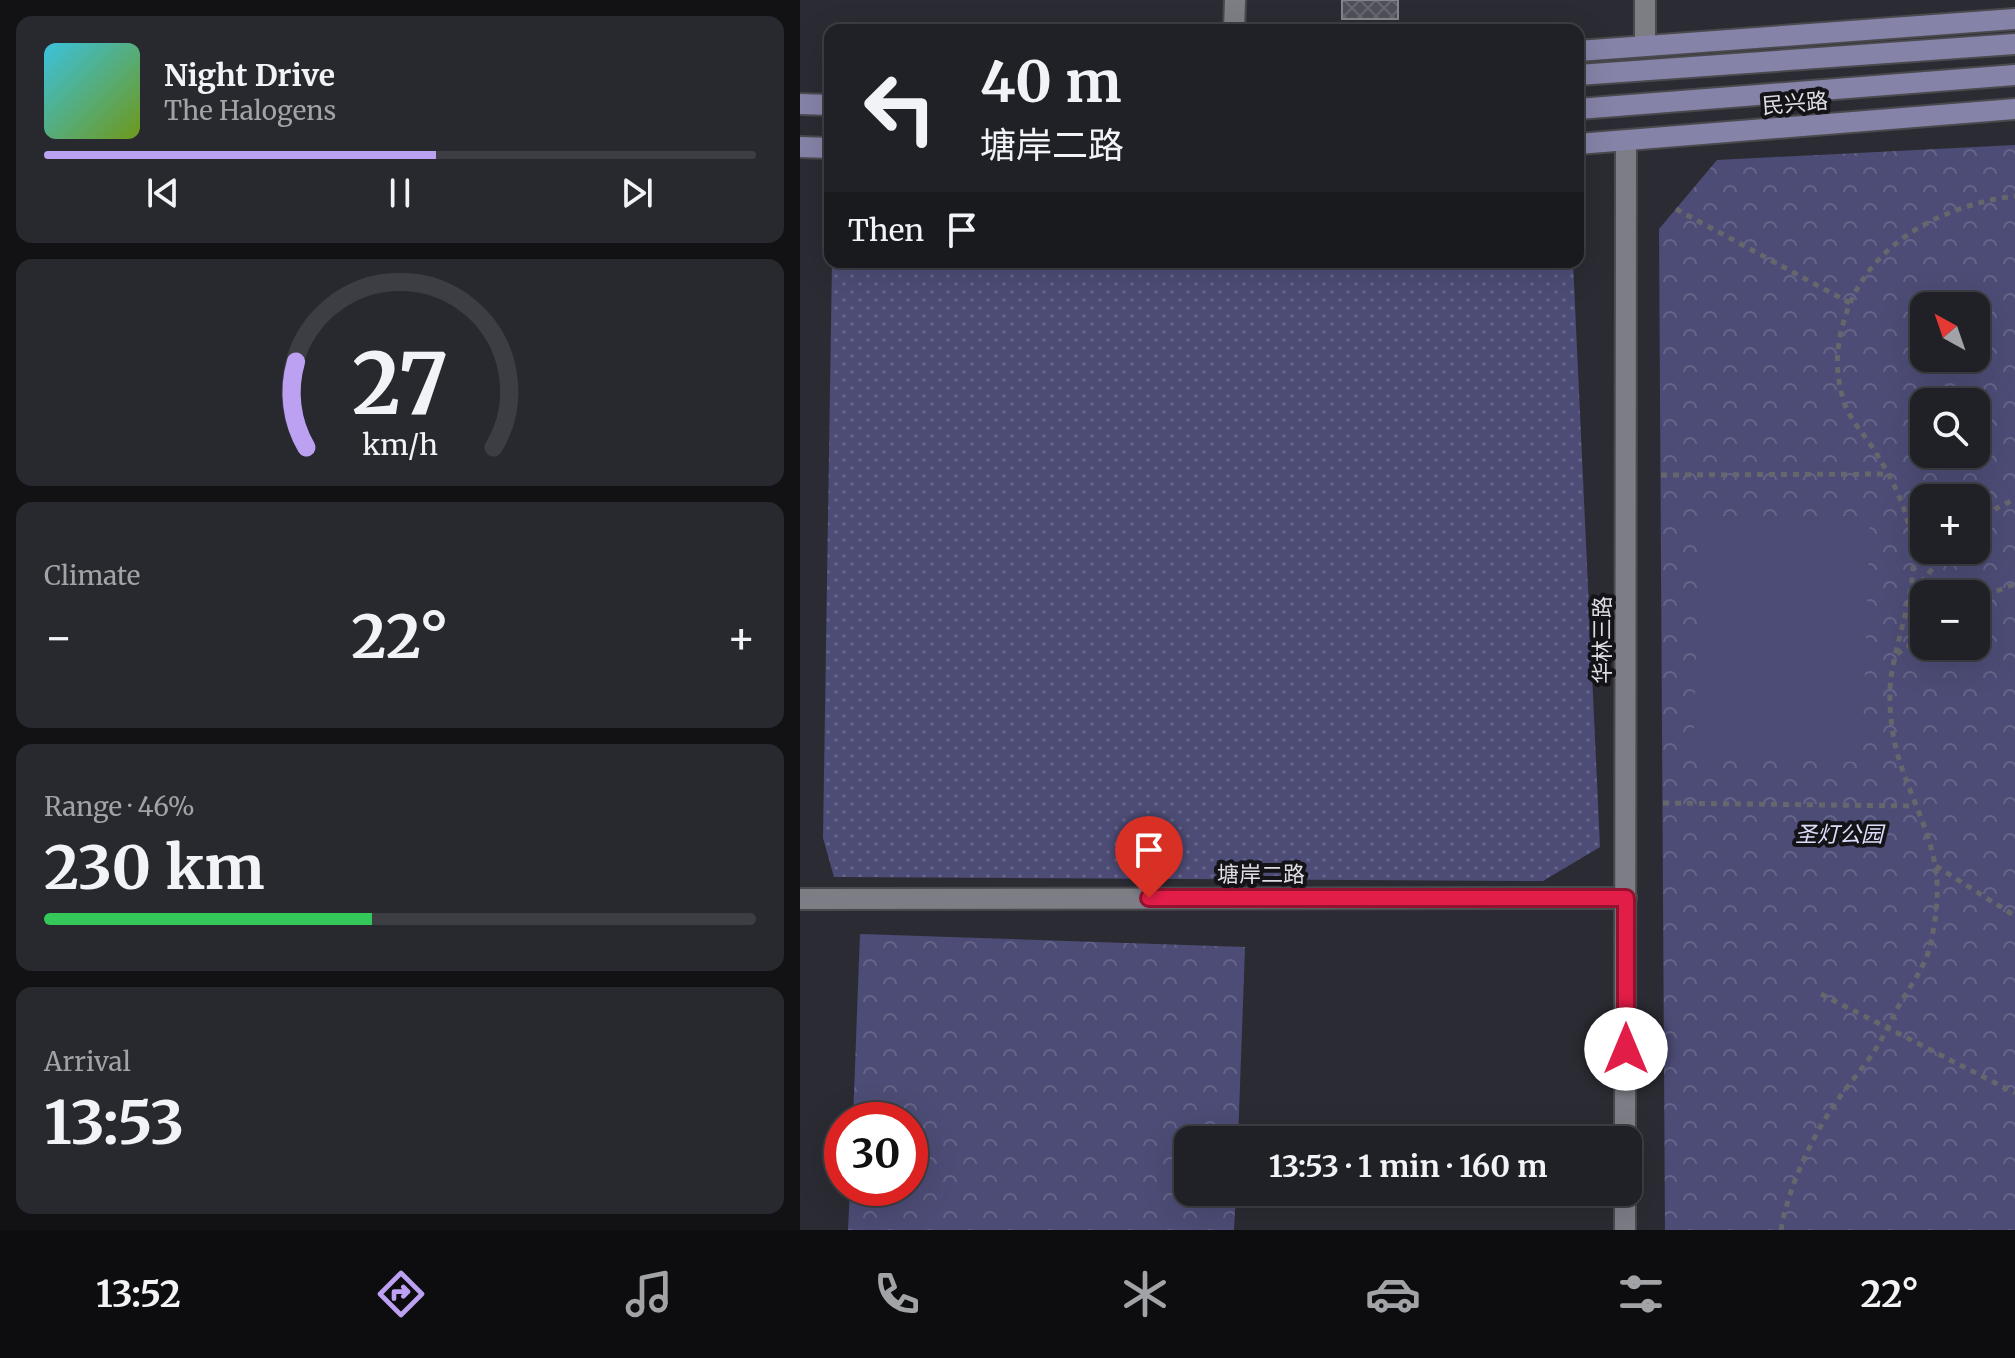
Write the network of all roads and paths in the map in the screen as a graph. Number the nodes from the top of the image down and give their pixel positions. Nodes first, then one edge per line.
1 (1235, 0) edge
2 (1645, 0) edge
3 (2015, 19) edge
4 (1234, 24) edge
5 (2015, 44) edge
6 (1645, 46) junction
7 (1584, 51) edge
8 (1584, 75) edge
9 (2015, 75) edge
10 (800, 104) edge
11 (824, 105) edge
12 (1584, 109) edge
13 (2015, 109) edge
14 (1626, 141) junction
15 (1584, 144) edge
16 (800, 147) edge
17 (824, 148) edge
18 (2015, 196) edge
19 (1676, 209) dead end
20 (1850, 303) junction
21 (1888, 474) junction
22 (1661, 475) dead end
23 (2015, 499) edge
24 (1990, 514) edge
25 (1936, 564) edge
26 (1913, 580) edge
27 (1922, 580) edge
28 (2015, 584) edge
29 (1990, 594) edge
30 (1910, 600) edge
31 (1910, 645) edge
32 (1897, 654) junction
33 (1663, 803) dead end
34 (1915, 806) junction
35 (1935, 866) junction
36 (1626, 898) junction
37 (800, 899) edge
38 (2015, 916) edge
39 (1821, 994) dead end
40 (2015, 1093) edge
41 (1625, 1126) edge
42 (1625, 1206) edge
43 (1625, 1230) edge
44 (1781, 1230) edge

1 - 4 street
2 - 6 street
3 - 6 main road
5 - 8 main road, 民兴路
6 - 7 main road
9 - 12 main road, 民兴路
10 - 11 main road
13 - 14 main road, 民兴路
14 - 15 main road, 民兴路
14 - 36 street, 华林三路
16 - 17 main road
18 - 20 path
19 - 20 path
20 - 21 path
21 - 22 path
21 - 26 path
23 - 24 path
25 - 27 path
28 - 29 path
30 - 32 path
31 - 32 path
32 - 34 path
33 - 34 path
34 - 35 path
35 - 38 path
35 - 44 path
36 - 37 street, 塘岸二路
36 - 41 street, 华林三路
39 - 40 path, bridge
42 - 43 street

